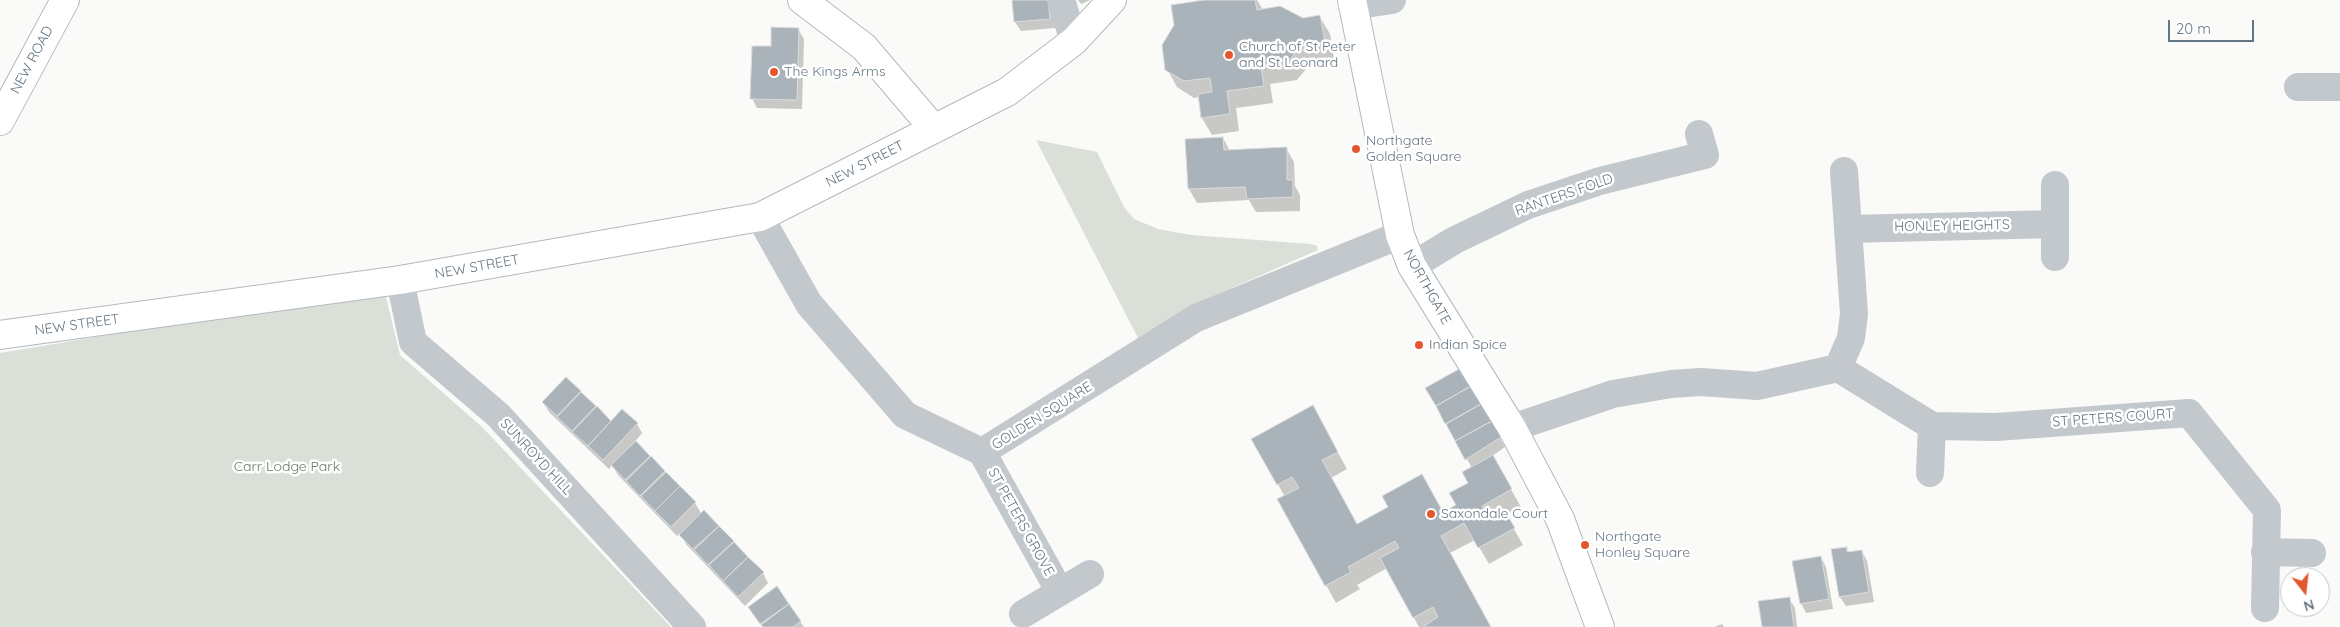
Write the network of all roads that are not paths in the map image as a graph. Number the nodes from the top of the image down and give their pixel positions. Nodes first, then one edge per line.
1 (65, 0) edge
2 (802, 0) edge
3 (1061, 0) edge
4 (1112, 0) edge
5 (1392, 0) edge
6 (1352, 3) edge
7 (1074, 41) junction
8 (2298, 87) dead end
9 (2340, 87) edge
10 (0, 121) edge
11 (934, 129) junction
12 (1699, 134) dead end
13 (1844, 171) dead end
14 (2054, 185) dead end
15 (760, 217) junction
16 (2055, 224) junction
17 (1848, 229) junction
18 (1400, 235) junction
19 (2055, 257) dead end
20 (1412, 266) junction
21 (400, 280) junction
22 (0, 335) edge
23 (1838, 368) junction
24 (1932, 426) junction
25 (1512, 428) junction
26 (982, 452) junction
27 (1930, 473) dead end
28 (2265, 552) junction
29 (2312, 553) dead end
30 (1090, 574) dead end
31 (1060, 592) junction
32 (2265, 608) dead end
33 (1023, 614) dead end
34 (692, 627) edge
35 (1600, 627) edge

1 - 10 street, NEW ROAD
2 - 11 street
3 - 7 street
4 - 7 street, NEW STREET
5 - 6 street
6 - 18 street, NORTHGATE
7 - 11 street, NEW STREET
8 - 9 street
11 - 15 street, NEW STREET
12 - 20 street, RANTERS FOLD
13 - 17 street
14 - 16 street
15 - 21 street, NEW STREET
15 - 26 street, GOLDEN SQUARE
16 - 17 street, HONLEY HEIGHTS
16 - 19 street
17 - 23 street
18 - 20 street, NORTHGATE
18 - 26 street, GOLDEN SQUARE
20 - 25 street, NORTHGATE
21 - 22 street, NEW STREET
21 - 34 street, SUNROYD HILL
23 - 24 street
23 - 25 street
24 - 27 street
24 - 28 street, ST PETERS COURT
25 - 35 street, NORTHGATE
26 - 31 street, ST PETERS GROVE
28 - 29 street
28 - 32 street, ST PETERS COURT
30 - 31 street, ST PETERS GROVE
31 - 33 street, ST PETERS GROVE

